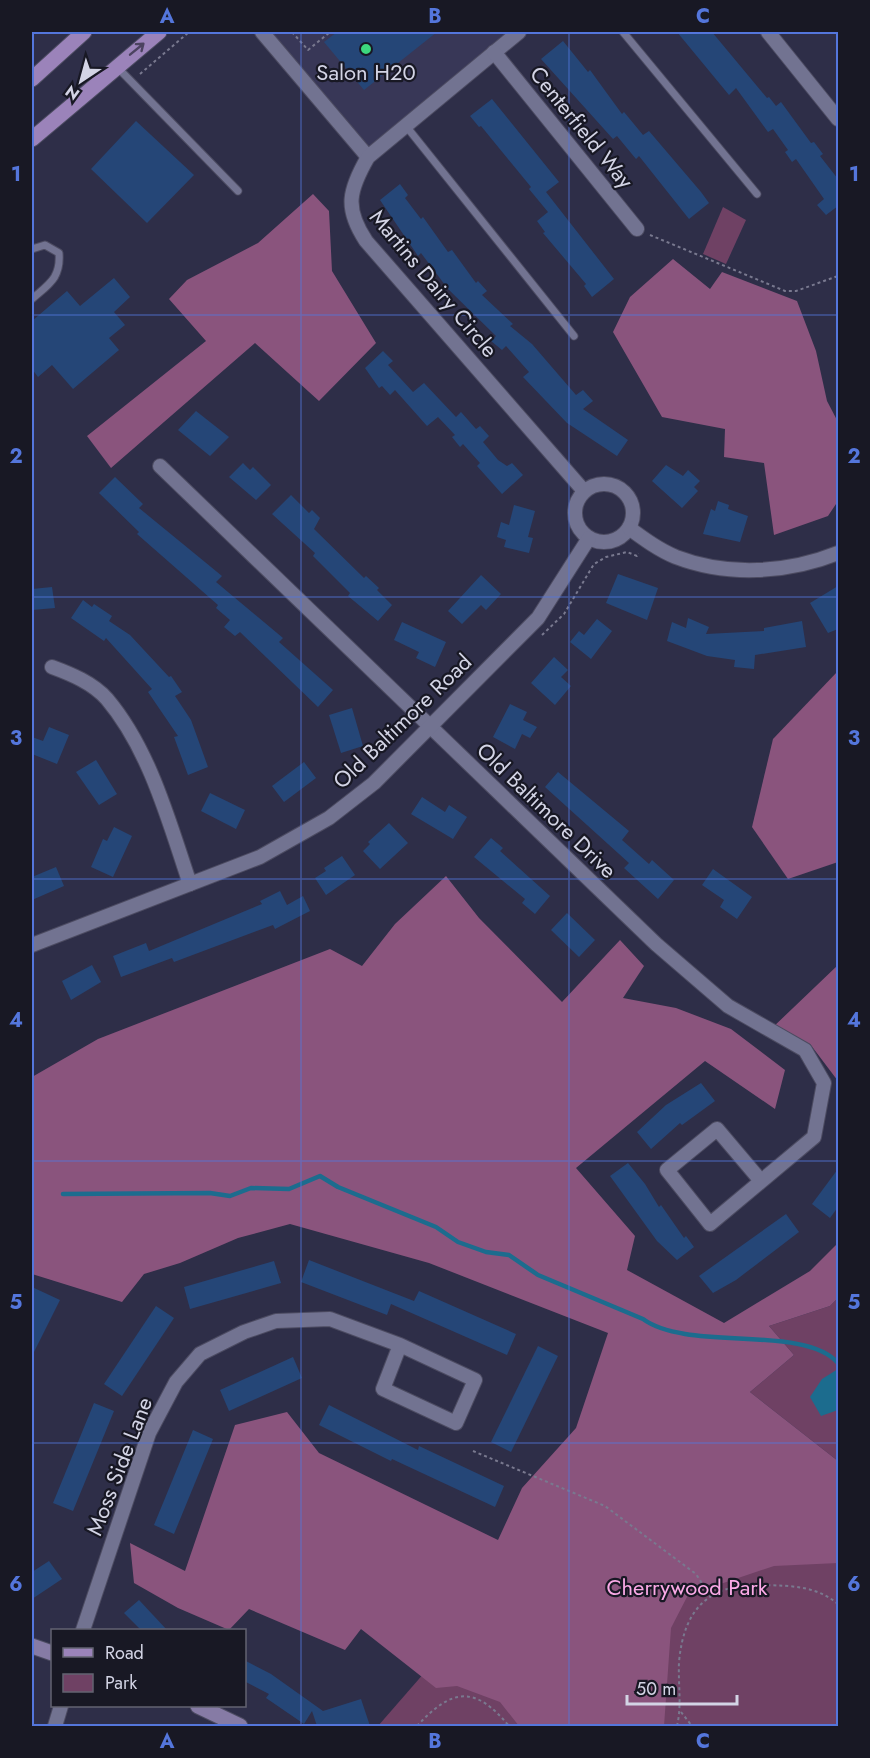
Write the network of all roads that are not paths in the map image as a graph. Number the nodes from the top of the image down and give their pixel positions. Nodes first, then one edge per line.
1 (84, 32) edge
2 (159, 32) edge
3 (262, 32) edge
4 (519, 32) edge
5 (623, 32) edge
6 (768, 32) edge
7 (494, 52) junction
8 (116, 66) junction
9 (32, 79) edge
10 (838, 119) edge
11 (405, 126) junction
12 (32, 139) edge
13 (368, 157) junction
14 (237, 191) dead end
15 (757, 194) dead end
16 (637, 230) road end
17 (32, 249) edge
18 (32, 299) edge
19 (574, 336) dead end
20 (160, 466) dead end
21 (584, 491) junction
22 (629, 528) junction
23 (589, 538) junction
24 (838, 553) edge
25 (52, 667) dead end
26 (430, 727) junction
27 (190, 884) junction
28 (32, 945) edge
29 (761, 1181) junction
30 (400, 1345) junction
31 (82, 1629) edge
32 (32, 1646) edge
33 (51, 1653) edge
34 (61, 1707) edge
35 (200, 1707) edge
36 (55, 1726) edge
37 (240, 1726) edge

1 - 9 main road
8 -> 2 main road
3 - 13 street
4 - 7 street, Martins Dairy Circle
5 - 15 lane
6 - 10 street
7 - 11 street, Martins Dairy Circle
7 - 16 street, Centerfield Way
8 - 12 main road
8 - 14 lane
11 - 13 street, Martins Dairy Circle
11 - 19 lane
13 - 21 street, Martins Dairy Circle
17 - 18 lane
20 - 26 street, Old Baltimore Drive
21 - 22 street
21 - 23 street
22 - 23 street
22 - 24 street
23 - 26 street, Old Baltimore Road
25 - 27 street
26 - 27 street, Old Baltimore Road
26 - 29 street, Old Baltimore Drive
27 - 28 street, Old Baltimore Road
29 - 29 street, Old Baltimore Drive
30 - 30 street, Moss Side Lane
30 - 31 street, Moss Side Lane
32 - 33 street
34 - 36 street
35 - 37 street

